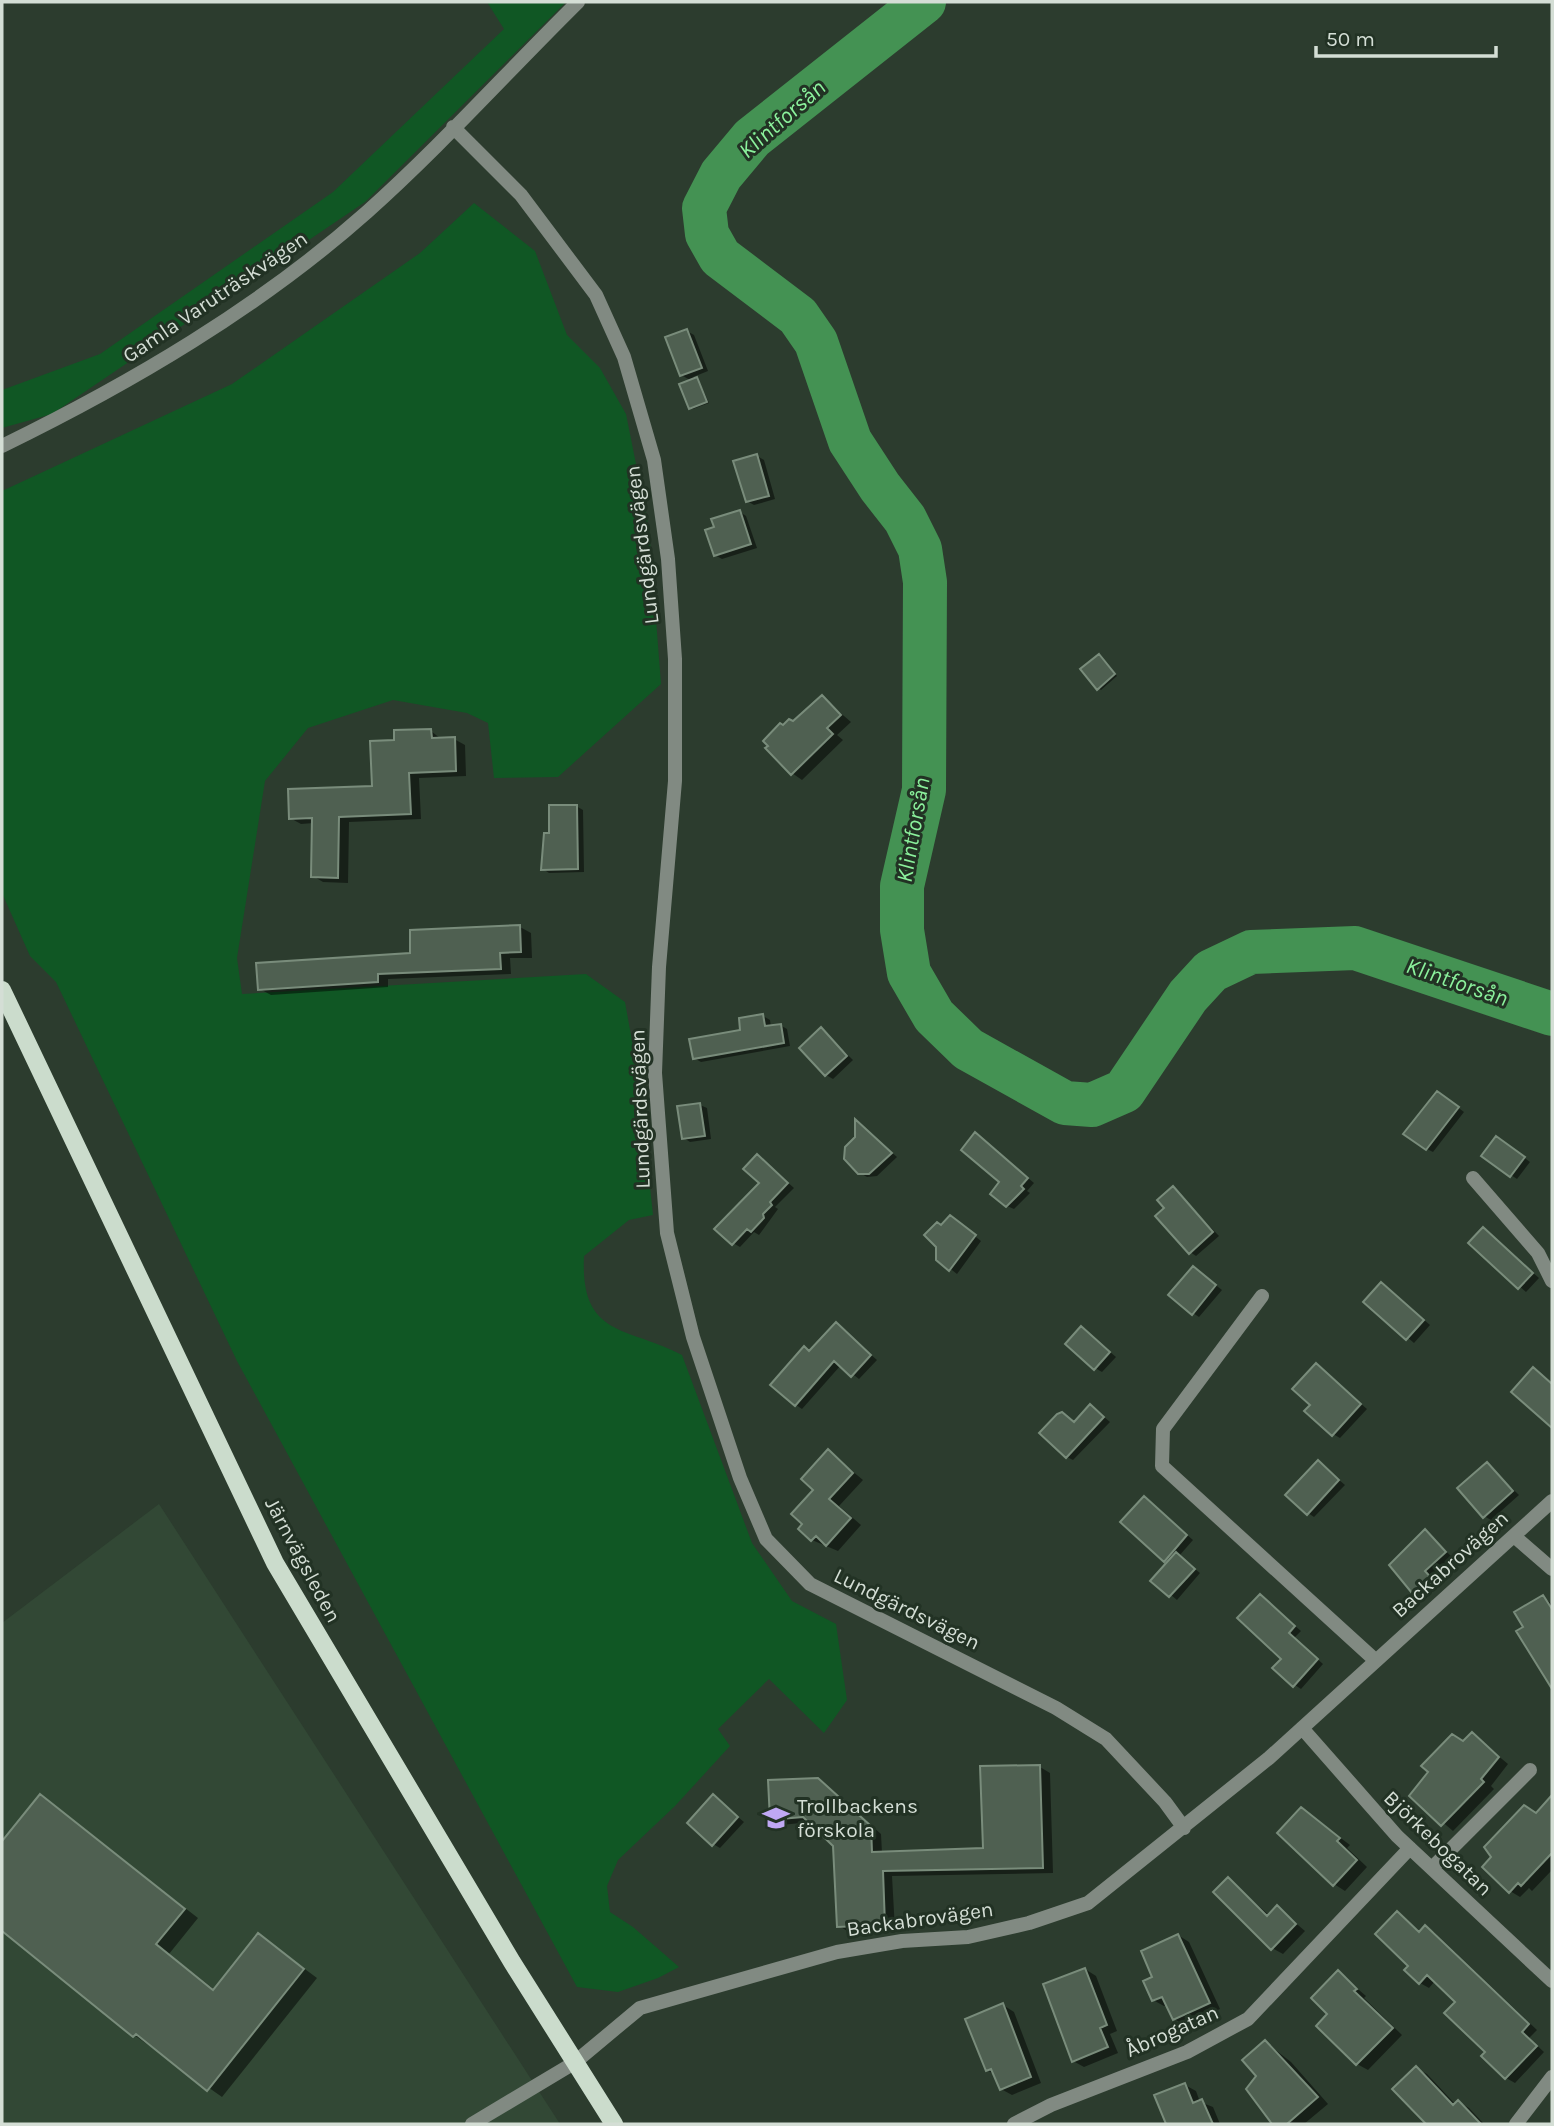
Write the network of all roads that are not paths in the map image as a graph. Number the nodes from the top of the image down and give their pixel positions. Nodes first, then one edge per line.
1 (578, 2) edge
2 (453, 127) junction
3 (2, 446) edge
4 (2, 990) edge
5 (1473, 1178) dead end
6 (1552, 1281) edge
7 (1262, 1296) dead end
8 (1552, 1501) edge
9 (1514, 1536) junction
10 (1552, 1569) edge
11 (1375, 1660) junction
12 (1302, 1728) junction
13 (1530, 1770) dead end
14 (1184, 1828) junction
15 (1410, 1848) junction
16 (1432, 1868) junction
17 (1552, 1981) edge
18 (573, 2063) junction
19 (1552, 2077) edge
20 (472, 2124) edge
21 (614, 2124) edge
22 (1014, 2124) edge
23 (1516, 2124) edge

1 - 2 street, Gamla Varuträskvägen
2 - 3 street, Gamla Varuträskvägen
2 - 14 street, Lundgärdsvägen
4 - 18 main road, Järnvägsleden
5 - 6 street
7 - 11 street
8 - 9 street, Backabrovägen
9 - 10 street
9 - 11 street, Backabrovägen
11 - 12 street, Backabrovägen
12 - 14 street, Backabrovägen
12 - 15 street, Björkebogatan
13 - 16 street
14 - 18 street, Backabrovägen
15 - 16 street, Björkebogatan
15 - 22 street, Åbrogatan
16 - 17 street, Björkebogatan
18 - 20 street, Backabrovägen
18 - 21 main road, Järnvägsleden
19 - 23 street

